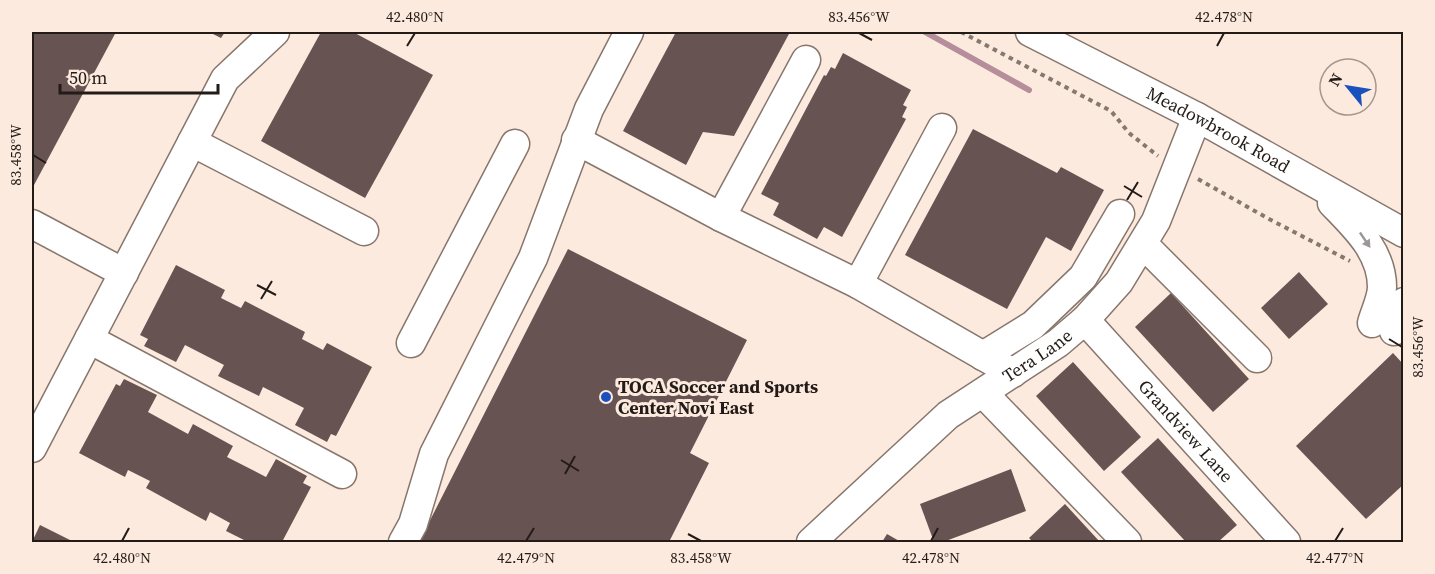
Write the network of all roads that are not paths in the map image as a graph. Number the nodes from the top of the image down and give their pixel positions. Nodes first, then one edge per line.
1 (275, 32) edge
2 (629, 32) edge
3 (1030, 32) edge
4 (806, 60) dead end
5 (1197, 117) junction
6 (942, 128) dead end
7 (576, 140) junction
8 (192, 142) junction
9 (515, 144) dead end
10 (1311, 182) junction
11 (1120, 214) dead end
12 (721, 217) junction
13 (32, 224) edge
14 (364, 231) dead end
15 (1404, 233) edge
16 (1143, 244) junction
17 (124, 273) junction
18 (858, 284) junction
19 (1404, 302) edge
20 (1085, 320) junction
21 (89, 339) junction
22 (411, 343) dead end
23 (983, 356) junction
24 (1257, 358) dead end
25 (1013, 373) junction
26 (983, 393) junction
27 (32, 448) edge
28 (342, 474) dead end
29 (403, 543) edge
30 (811, 543) edge
31 (1127, 543) edge
32 (1286, 543) edge

1 - 8 street
2 - 7 street
3 - 5 street, Meadowbrook Road
4 - 12 street
5 - 10 street, Meadowbrook Road
5 - 16 street, Tera Lane
6 - 18 street
7 - 12 street
7 - 29 street
8 - 14 street
8 - 17 street
9 - 22 street
10 - 15 street, Meadowbrook Road
10 -> 19 street
11 - 23 street
12 - 18 street
13 - 17 street
16 - 20 street, Tera Lane
16 - 24 street
17 - 21 street
18 - 23 street
20 - 25 street, Tera Lane
20 - 32 street, Grandview Lane
21 - 27 street
21 - 28 street
23 - 25 street
25 - 26 street, Tera Lane
26 - 30 street, Tera Lane
26 - 31 street

